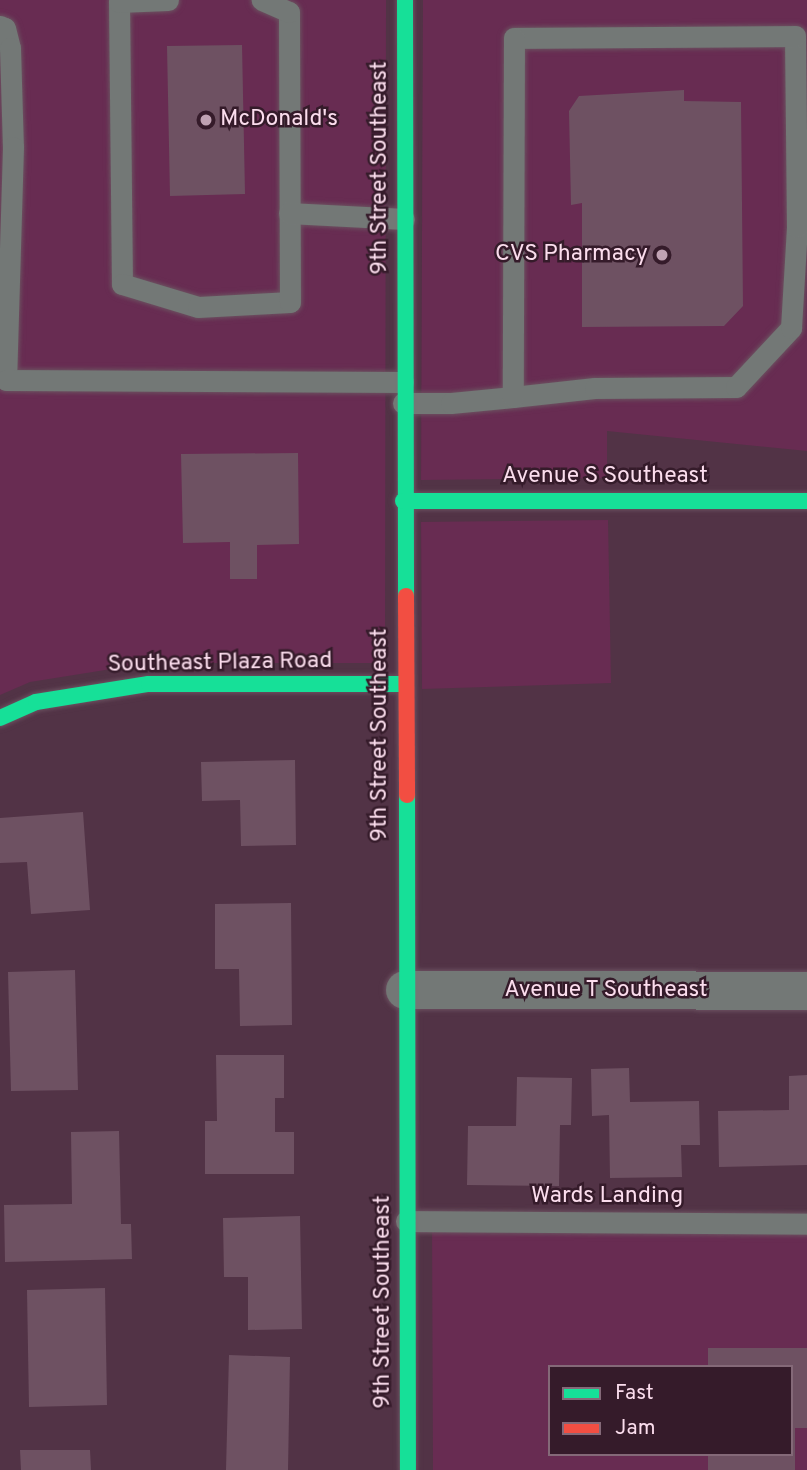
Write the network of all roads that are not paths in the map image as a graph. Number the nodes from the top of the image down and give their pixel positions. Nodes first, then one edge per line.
1 (168, 0) edge
2 (262, 0) edge
3 (405, 0) edge
4 (119, 1) edge
5 (0, 26) edge
6 (289, 213) junction
7 (404, 219) junction
8 (5, 237) edge
9 (4, 346) edge
10 (403, 392) junction
11 (513, 397) junction
12 (807, 500) edge
13 (403, 501) junction
14 (403, 684) junction
15 (0, 718) edge
16 (405, 990) junction
17 (807, 991) edge
18 (406, 1221) junction
19 (807, 1224) edge
20 (408, 1470) edge

1 - 4 lane
2 - 6 lane
3 - 7 street, 9th Street Southeast
4 - 6 lane
5 - 8 lane
6 - 7 lane
7 - 10 street, 9th Street Southeast
8 - 9 lane
9 - 10 lane
10 - 11 lane
10 - 13 street, 9th Street Southeast
11 - 11 lane
12 - 13 street, Avenue S Southeast
13 - 14 street, 9th Street Southeast
14 - 15 street, Southeast Plaza Road
14 - 16 street, 9th Street Southeast
16 - 17 street, Avenue T Southeast
16 - 18 street, 9th Street Southeast
18 - 19 lane, Wards Landing
18 - 20 street, 9th Street Southeast

